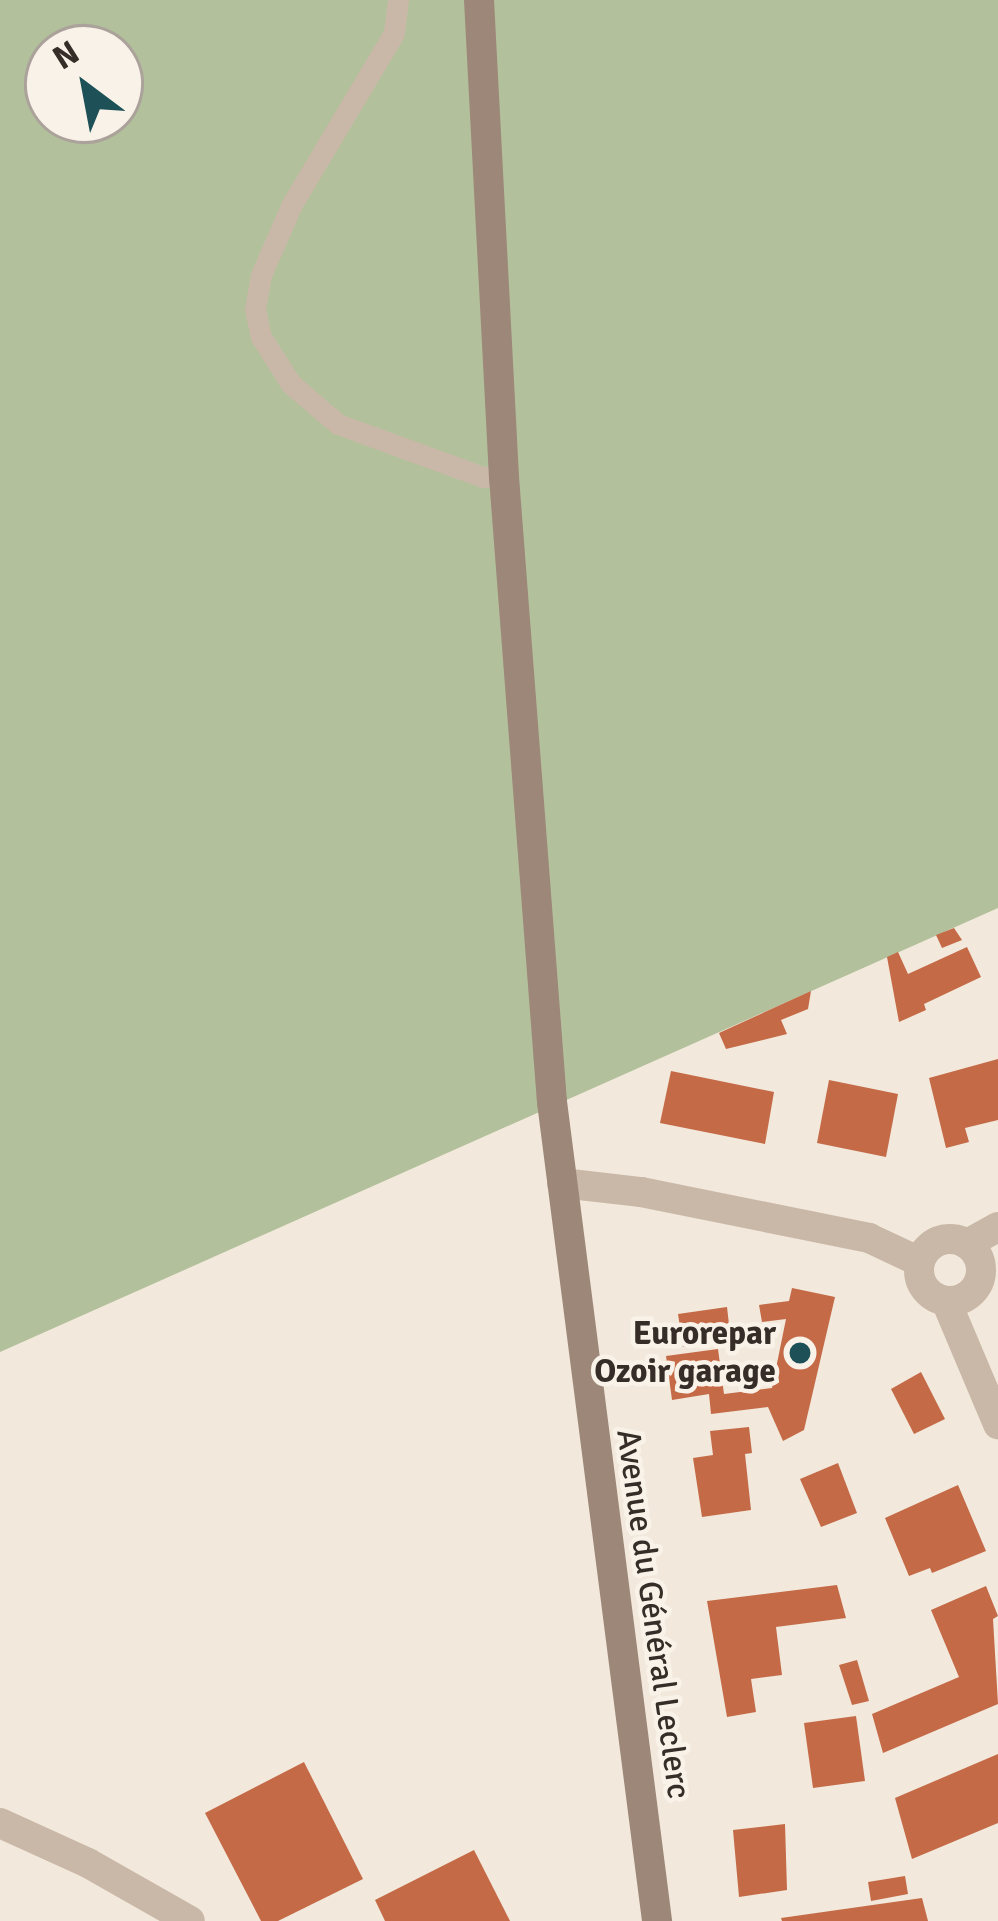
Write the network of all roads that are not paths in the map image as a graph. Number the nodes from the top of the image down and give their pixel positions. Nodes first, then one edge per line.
1 (398, 0) edge
2 (479, 0) edge
3 (504, 476) junction
4 (562, 1183) junction
5 (998, 1227) edge
6 (920, 1262) junction
7 (982, 1262) edge
8 (946, 1301) junction
9 (998, 1424) edge
10 (0, 1823) edge
11 (190, 1921) edge
12 (657, 1921) edge

1 - 3 lane
2 - 3 street, Avenue du Général Leclerc
3 - 4 street, Avenue du Général Leclerc
4 - 6 street
4 - 12 street, Avenue du Général Leclerc
5 - 7 street
6 - 7 street
6 - 8 street
7 - 8 street
8 - 9 street
10 - 11 street

